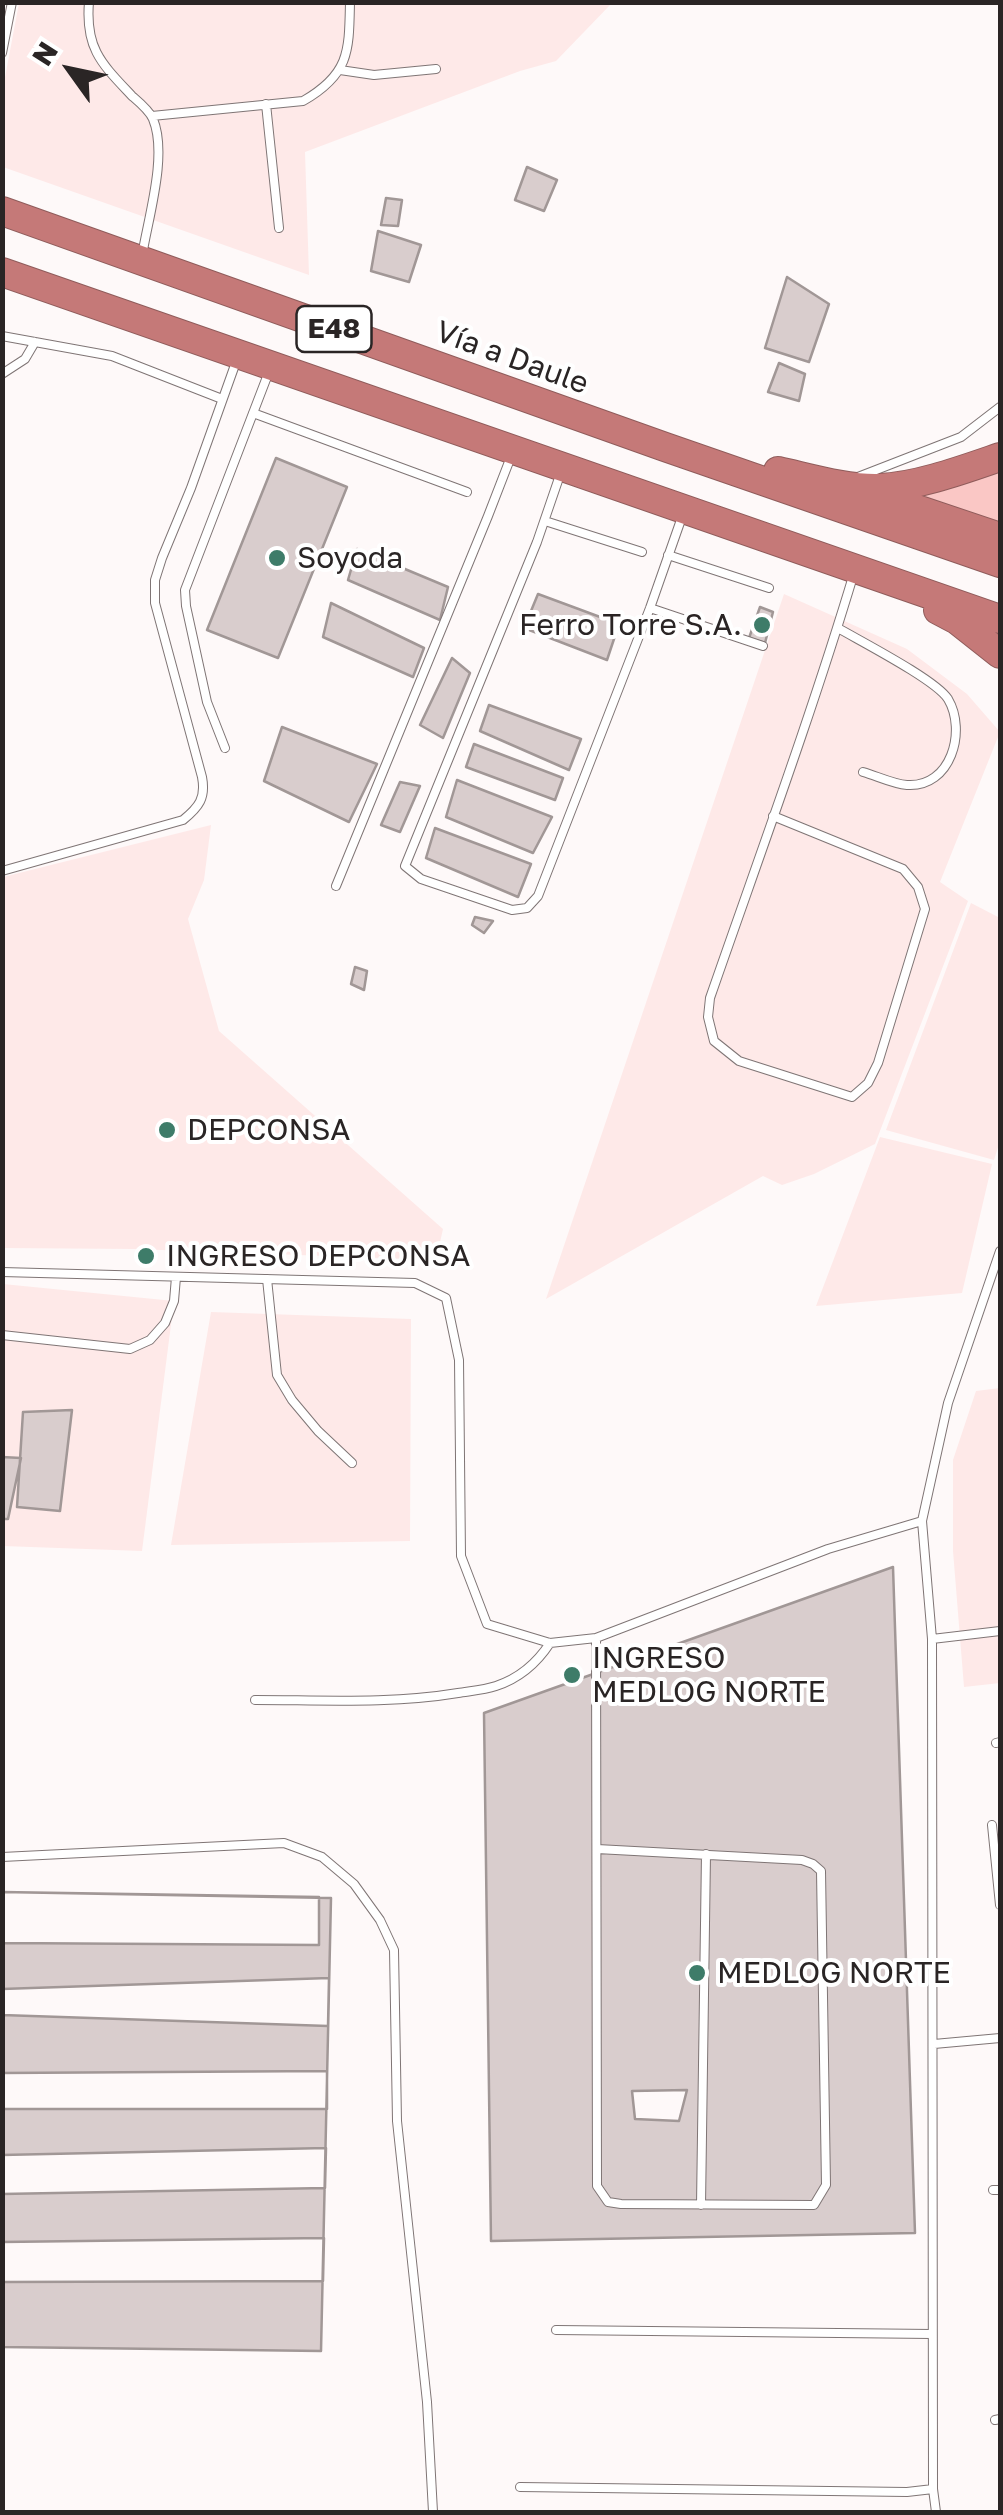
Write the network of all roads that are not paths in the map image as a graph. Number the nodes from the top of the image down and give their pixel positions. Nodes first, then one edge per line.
1 (12, 2) edge
2 (89, 2) edge
3 (350, 2) edge
4 (2, 54) edge
5 (436, 69) dead end
6 (340, 70) junction
7 (266, 104) junction
8 (152, 116) junction
9 (2, 211) edge
10 (278, 228) dead end
11 (141, 261) junction
12 (2, 272) edge
13 (2, 336) edge
14 (35, 342) junction
15 (240, 353) junction
16 (271, 364) junction
17 (2, 374) edge
18 (222, 399) junction
19 (1000, 407) edge
20 (253, 413) junction
21 (665, 448) junction
22 (513, 450) junction
23 (1000, 456) edge
24 (563, 467) junction
25 (841, 484) junction
26 (466, 492) dead end
27 (684, 510) junction
28 (544, 521) junction
29 (1000, 537) edge
30 (642, 552) dead end
31 (668, 555) junction
32 (1000, 564) edge
33 (863, 571) junction
34 (770, 588) dead end
35 (650, 608) junction
36 (1000, 619) edge
37 (838, 628) junction
38 (764, 646) dead end
39 (1000, 654) edge
40 (226, 748) dead end
41 (863, 772) dead end
42 (773, 816) junction
43 (2, 871) edge
44 (336, 886) dead end
45 (1000, 1251) edge
46 (2, 1272) edge
47 (176, 1277) junction
48 (267, 1279) junction
49 (2, 1335) edge
50 (352, 1464) dead end
51 (922, 1521) junction
52 (1000, 1631) edge
53 (596, 1638) junction
54 (932, 1640) junction
55 (550, 1643) junction
56 (255, 1700) dead end
57 (992, 1825) dead end
58 (596, 1848) junction
59 (706, 1854) junction
60 (2, 1857) edge
61 (1000, 1905) edge
62 (1000, 2038) edge
63 (934, 2044) junction
64 (701, 2204) junction
65 (556, 2330) dead end
66 (932, 2334) junction
67 (520, 2486) dead end
68 (933, 2489) junction
69 (433, 2512) edge
70 (936, 2512) edge

1 - 4 lane
2 - 8 lane
3 - 6 lane
5 - 6 lane
6 - 7 lane
7 - 8 lane
7 - 10 lane
8 - 11 lane
9 - 11 highway, Vía a Daule / E48
11 - 21 highway, Vía a Daule / E48
12 - 15 highway, E48
13 - 14 lane
14 - 17 lane
14 - 18 lane
15 - 16 highway, E48
15 - 18 lane
16 - 20 lane
16 - 22 highway, E48
18 - 43 lane
19 - 25 lane
20 - 26 lane
20 - 40 lane
21 - 25 highway
21 - 32 highway, Vía a Daule / E48
22 - 24 highway, E48
22 - 44 lane
23 - 25 highway
24 - 27 highway, E48
24 - 28 lane
25 - 29 highway
27 - 31 lane
27 - 33 highway, E48
28 - 30 lane
28 - 35 lane
31 - 34 lane
31 - 35 lane
33 - 36 highway, E48
33 - 37 lane
33 - 39 highway
35 - 38 lane
37 - 41 lane
37 - 42 lane
42 - 42 lane
45 - 51 lane
46 - 47 lane
47 - 48 lane
47 - 49 lane
48 - 50 lane
48 - 55 lane
51 - 53 lane
51 - 54 lane
52 - 54 lane
53 - 55 lane
53 - 58 lane
54 - 63 lane
55 - 56 lane
57 - 61 lane
58 - 59 lane
58 - 64 lane
59 - 64 lane
59 - 64 lane
60 - 69 lane
62 - 63 lane
63 - 66 lane
65 - 66 lane
66 - 68 lane
67 - 68 lane
68 - 70 lane

